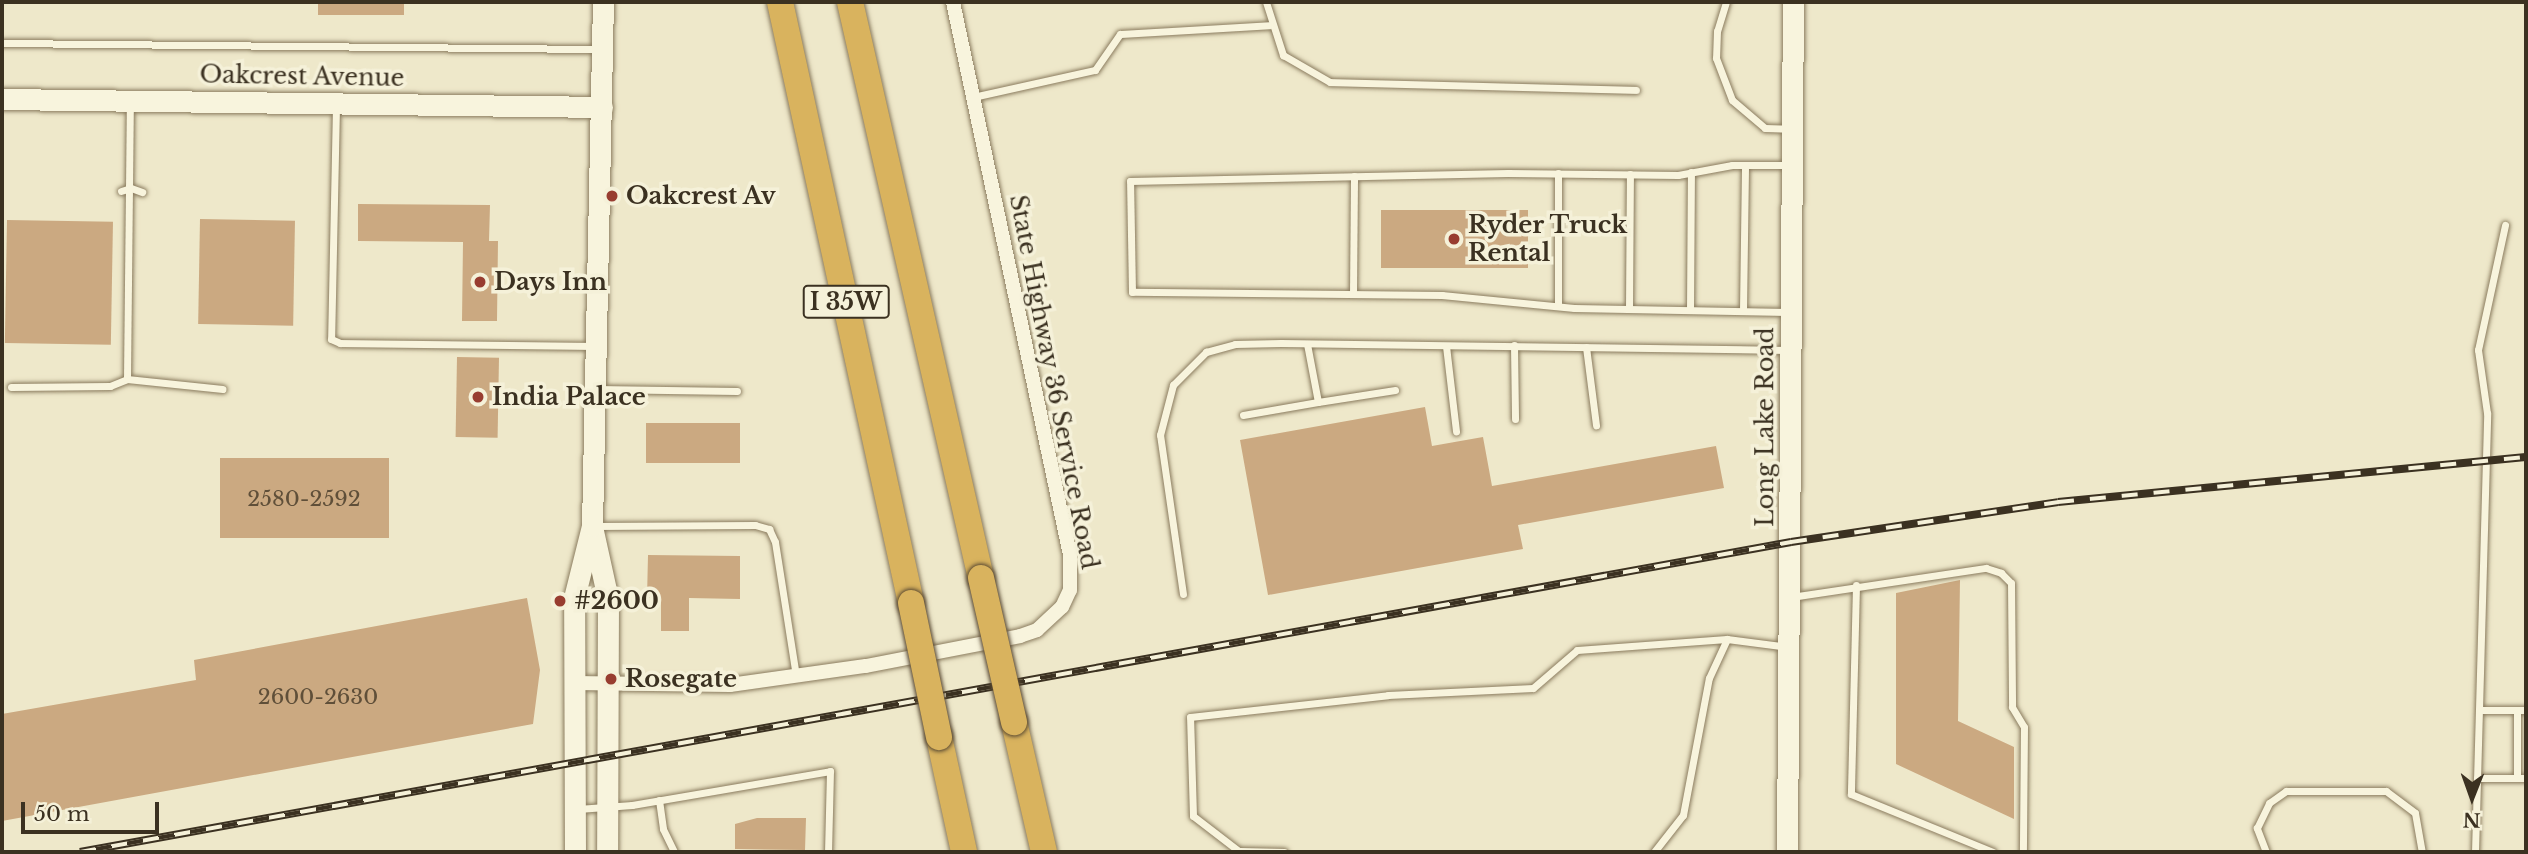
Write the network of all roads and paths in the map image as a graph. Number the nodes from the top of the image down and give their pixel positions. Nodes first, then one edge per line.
1 (603, 2) edge
2 (780, 2) edge
3 (850, 2) edge
4 (953, 2) edge
5 (1266, 2) edge
6 (1726, 2) edge
7 (1793, 2) edge
8 (1270, 25) junction
9 (2, 43) edge
10 (602, 49) junction
11 (1636, 90) dead end
12 (973, 97) junction
13 (2, 99) edge
14 (130, 101) junction
15 (336, 103) junction
16 (602, 107) junction
17 (1793, 130) junction
18 (1745, 165) junction
19 (1793, 165) junction
20 (1691, 172) junction
21 (1558, 173) junction
22 (1630, 174) junction
23 (1353, 176) junction
24 (131, 188) junction
25 (121, 191) dead end
26 (142, 192) dead end
27 (2505, 225) dead end
28 (1353, 294) junction
29 (1558, 306) junction
30 (1629, 309) junction
31 (1690, 310) junction
32 (1743, 311) junction
33 (1792, 312) junction
34 (1307, 344) junction
35 (1514, 345) junction
36 (596, 346) junction
37 (1446, 346) junction
38 (1586, 347) junction
39 (1792, 350) junction
40 (127, 379) junction
41 (11, 387) dead end
42 (222, 389) dead end
43 (595, 389) junction
44 (1395, 390) dead end
45 (737, 391) dead end
46 (1318, 402) junction
47 (1243, 415) dead end
48 (1515, 419) dead end
49 (1596, 425) dead end
50 (1456, 430) dead end
51 (592, 526) junction
52 (1856, 585) junction
53 (1183, 594) dead end
54 (1790, 597) junction
55 (1727, 639) junction
56 (1790, 648) junction
57 (796, 676) junction
58 (574, 683) junction
59 (607, 684) junction
60 (2479, 710) junction
61 (2517, 710) junction
62 (2526, 710) edge
63 (2477, 778) junction
64 (2517, 778) junction
65 (2526, 778) edge
66 (659, 800) junction
67 (607, 809) junction
68 (574, 810) junction
69 (575, 852) edge
70 (607, 852) edge
71 (674, 852) edge
72 (828, 852) edge
73 (964, 852) edge
74 (1044, 852) edge
75 (1240, 852) edge
76 (1284, 852) edge
77 (1654, 852) edge
78 (1787, 852) edge
79 (1993, 852) edge
80 (2023, 852) edge
81 (2266, 852) edge
82 (2422, 852) edge
83 (2475, 852) edge

1 - 10 street
2 - 73 highway, I 35W, bridge
3 - 74 highway, I 35W, bridge
4 - 12 street, State Highway 36 Service Road
5 - 8 lane
6 - 17 lane
7 - 17 street, Long Lake Road
8 - 11 lane
8 - 12 lane
9 - 10 lane
10 - 16 street
12 - 57 street, State Highway 36 Service Road
13 - 14 street, Oakcrest Avenue
14 - 15 street, Oakcrest Avenue
14 - 24 lane
15 - 16 street, Oakcrest Avenue
15 - 36 lane
16 - 36 street
17 - 19 street, Long Lake Road
18 - 19 lane
18 - 20 lane
18 - 32 lane
19 - 33 street, Long Lake Road
20 - 22 lane
20 - 31 lane
21 - 22 lane
21 - 23 lane
21 - 29 lane
22 - 30 lane
23 - 28 lane
23 - 28 lane
24 - 25 lane
24 - 26 lane
24 - 40 lane
27 - 60 lane
28 - 29 lane
29 - 30 lane
30 - 31 lane
31 - 32 lane
32 - 33 lane
33 - 39 street, Long Lake Road
34 - 37 lane
34 - 46 lane
34 - 53 lane
35 - 37 lane
35 - 38 lane
35 - 48 lane
36 - 43 street
37 - 50 lane
38 - 39 lane
38 - 49 lane
39 - 54 street, Long Lake Road
40 - 41 lane
40 - 42 lane
43 - 45 lane
43 - 51 street
44 - 46 lane
46 - 47 lane
51 - 57 lane
51 - 58 street
51 - 59 street
52 - 54 lane
52 - 79 lane
52 - 80 lane
54 - 56 street, Long Lake Road
55 - 56 lane
55 - 75 lane
55 - 77 lane
56 - 78 street, Long Lake Road
57 - 59 street, State Highway 36 Service Road
58 - 59 street, State Highway 36 Service Road
58 - 68 street
59 - 67 street
60 - 61 lane
60 - 63 lane
61 - 62 lane
61 - 64 lane
63 - 64 lane
63 - 83 lane
64 - 65 lane
66 - 67 lane
66 - 71 lane
66 - 72 lane
67 - 68 lane
67 - 70 street
68 - 69 street
75 - 76 lane
81 - 82 lane

